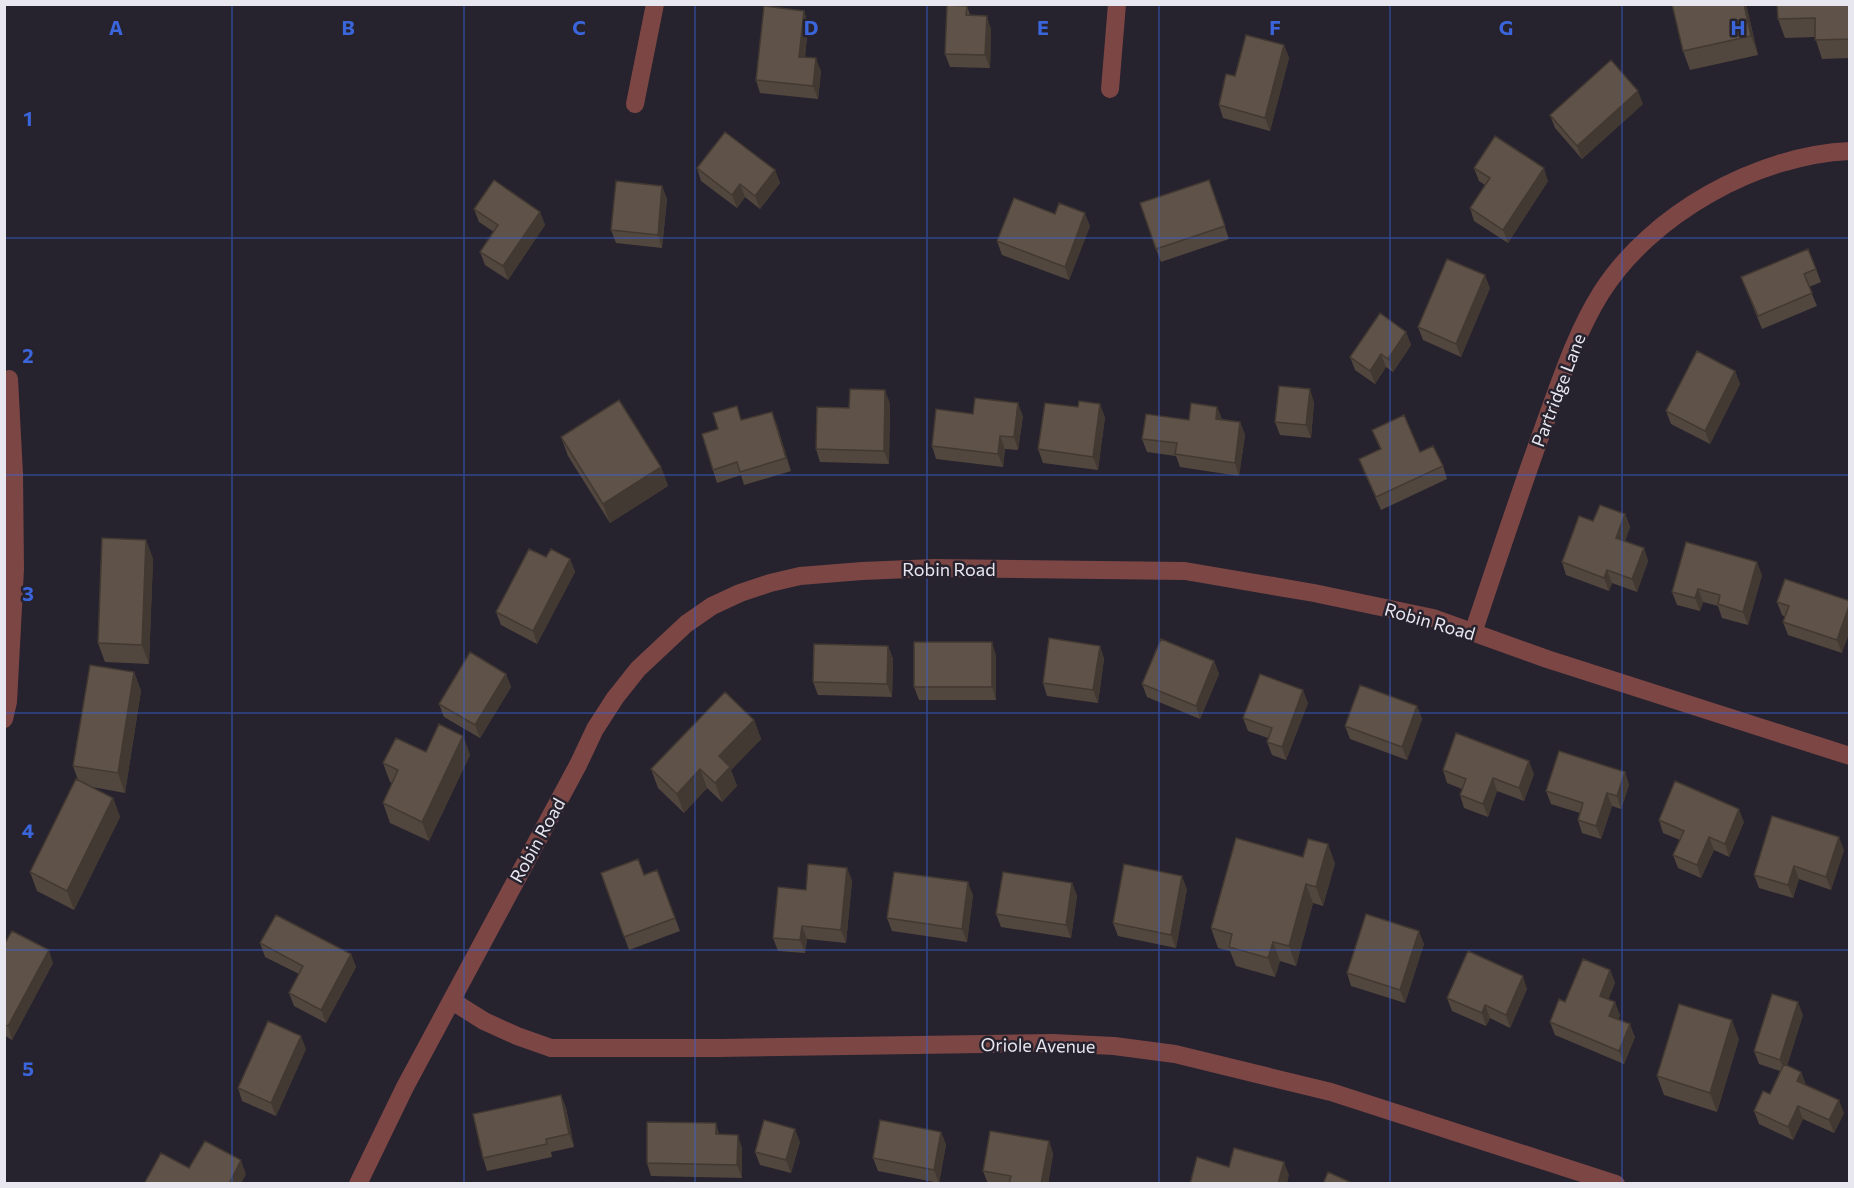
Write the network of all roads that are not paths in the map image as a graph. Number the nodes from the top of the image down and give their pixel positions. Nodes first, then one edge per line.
1 (655, 4) edge
2 (1117, 4) edge
3 (1110, 89) dead end
4 (634, 104) dead end
5 (1850, 151) edge
6 (9, 379) dead end
7 (1473, 633) junction
8 (4, 719) edge
9 (1850, 756) edge
10 (452, 1001) junction
11 (358, 1184) edge
12 (1616, 1184) edge

1 - 4 street
2 - 3 street
5 - 7 street, Partridge Lane
6 - 8 street
7 - 9 street, Robin Road
7 - 10 street, Robin Road
10 - 11 street, Robin Road
10 - 12 street, Oriole Avenue

